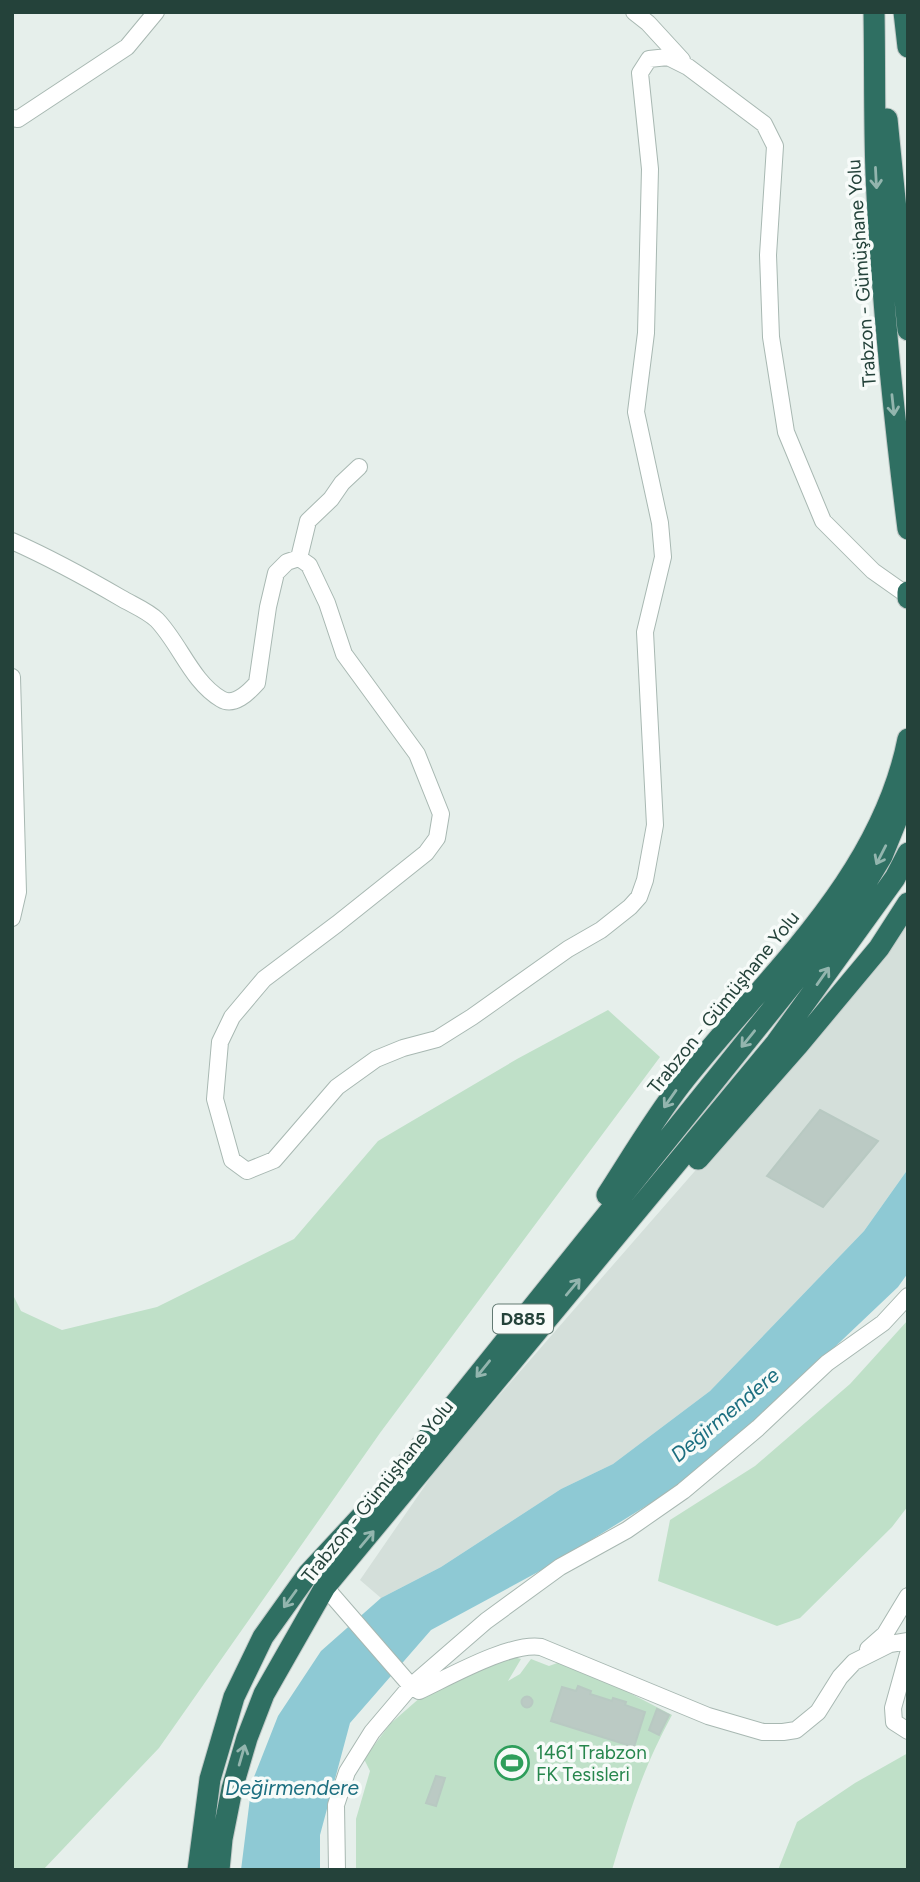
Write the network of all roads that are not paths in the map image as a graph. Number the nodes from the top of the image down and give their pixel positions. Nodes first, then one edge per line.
1 (159, 12) edge
2 (171, 12) edge
3 (634, 12) edge
4 (875, 12) edge
5 (904, 12) edge
6 (908, 47) edge
7 (688, 67) junction
8 (12, 118) edge
9 (908, 330) edge
10 (359, 467) dead end
11 (908, 529) edge
12 (12, 541) edge
13 (299, 558) junction
14 (908, 595) edge
15 (12, 677) edge
16 (908, 740) edge
17 (908, 792) edge
18 (908, 853) edge
19 (908, 903) edge
20 (12, 918) edge
21 (604, 1251) junction
22 (552, 1283) junction
23 (908, 1296) edge
24 (331, 1593) junction
25 (908, 1596) edge
26 (908, 1641) edge
27 (908, 1654) edge
28 (854, 1662) junction
29 (407, 1680) junction
30 (908, 1731) edge
31 (198, 1870) edge
32 (219, 1870) edge
33 (337, 1870) edge

1 - 2 street
1 - 8 street
3 - 7 street
4 - 9 highway, Trabzon - Gümüşhane Yolu
4 -> 11 highway, Trabzon - Gümüşhane Yolu
5 - 6 highway
7 - 13 street
7 - 14 street
10 - 13 street
12 - 13 street
15 - 20 street
16 -> 22 highway, Trabzon - Gümüşhane Yolu
17 -> 22 highway, Trabzon - Gümüşhane Yolu / D885
21 -> 18 highway, Trabzon - Gümüşhane Yolu / D885
19 - 21 highway, Trabzon - Gümüşhane Yolu
24 -> 21 highway, Trabzon - Gümüşhane Yolu / D885
22 -> 31 highway, Trabzon - Gümüşhane Yolu / D885
23 - 29 street
24 - 29 street
32 -> 24 highway, Trabzon - Gümüşhane Yolu / D885
25 - 28 street
26 - 28 street
27 - 30 street
28 - 29 street
29 - 33 street

